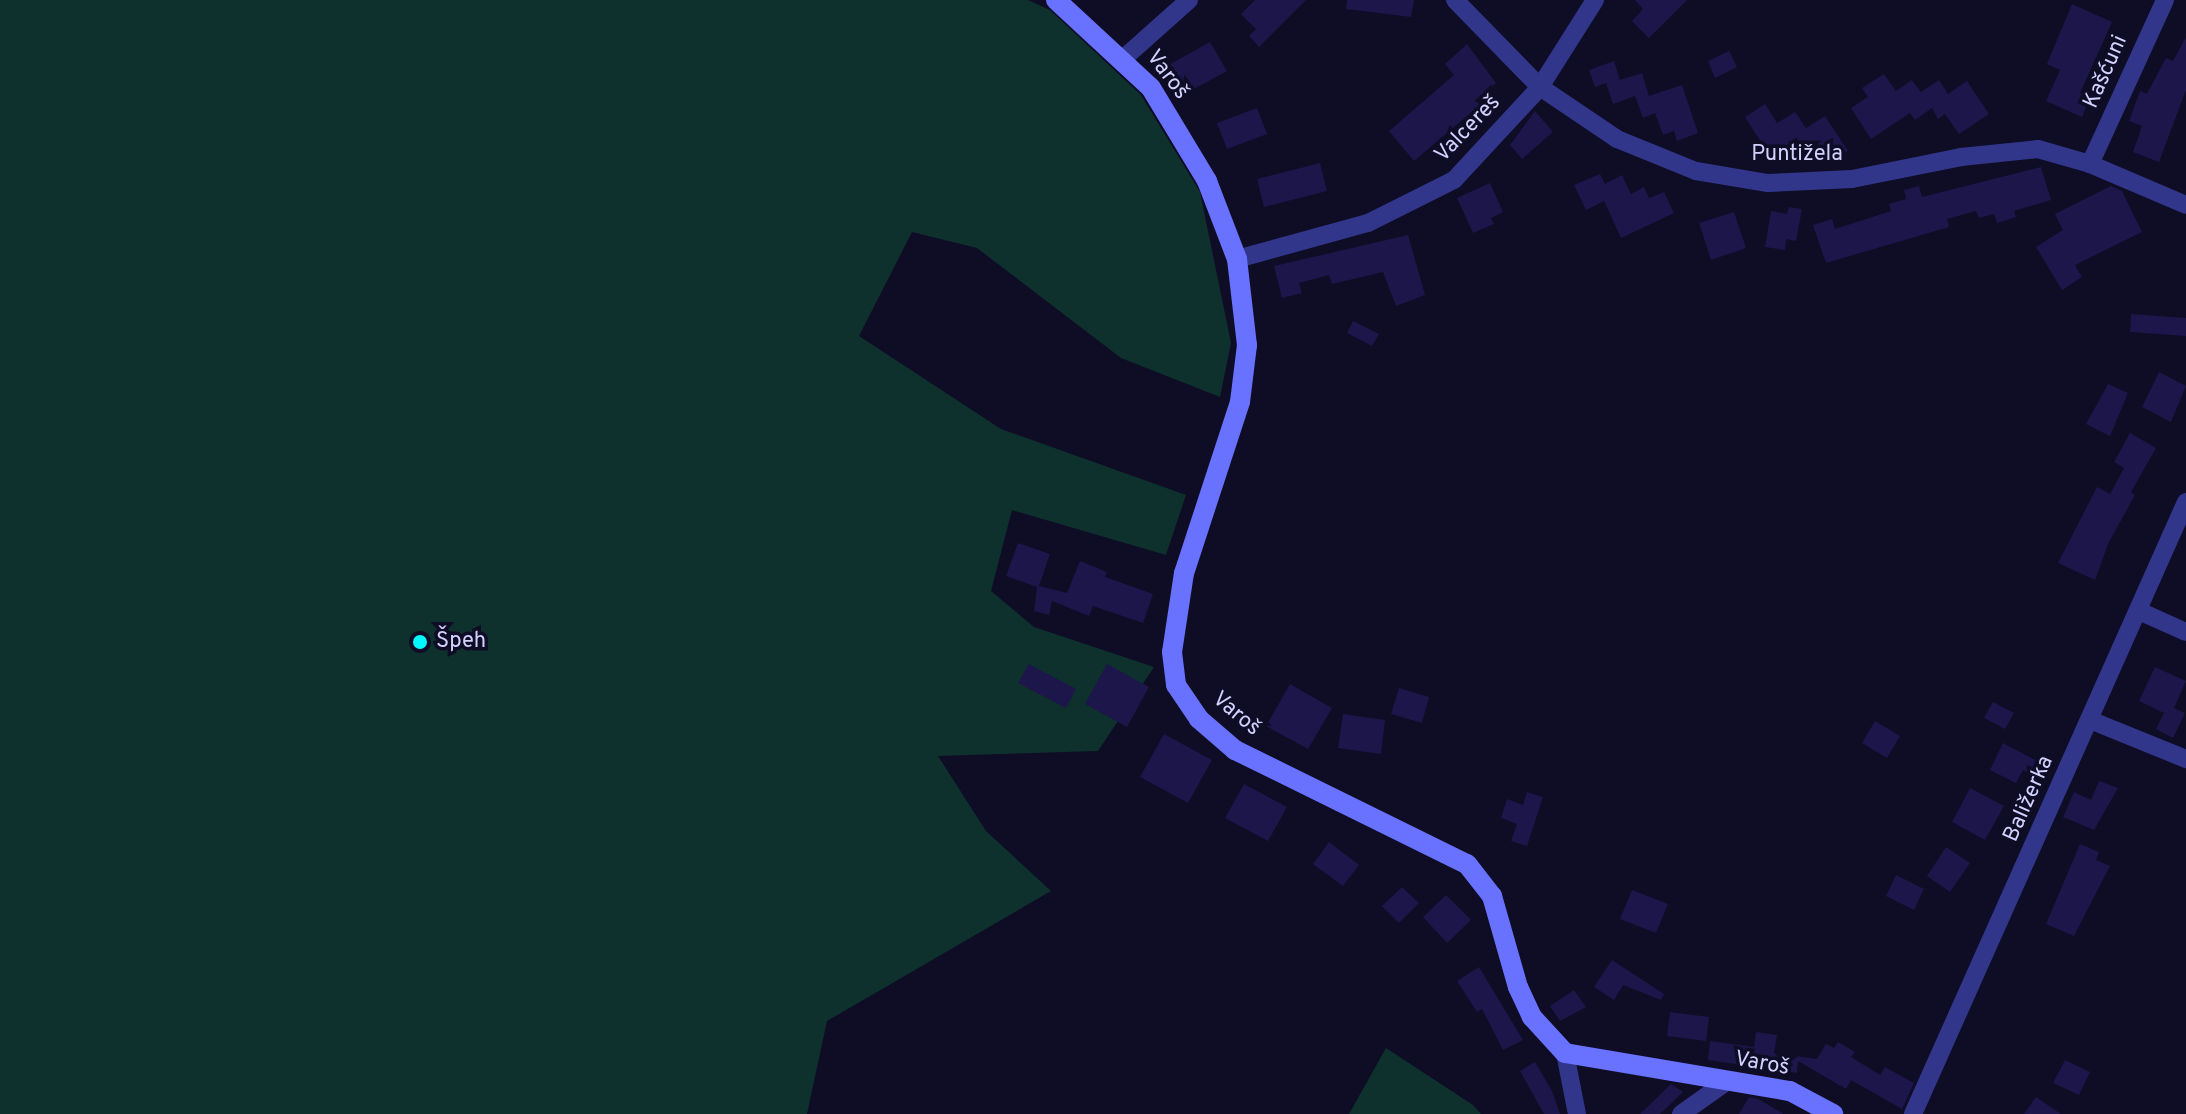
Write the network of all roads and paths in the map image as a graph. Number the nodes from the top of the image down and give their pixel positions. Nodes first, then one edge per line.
1 (1056, 0) edge
2 (1189, 0) edge
3 (1455, 0) edge
4 (1595, 0) edge
5 (2165, 0) edge
6 (1124, 58) junction
7 (1540, 87) junction
8 (2090, 164) junction
9 (2186, 205) edge
10 (1237, 259) junction
11 (2186, 502) edge
12 (2139, 611) junction
13 (2186, 632) edge
14 (2090, 720) junction
15 (2186, 759) edge
16 (1565, 1053) junction
17 (1726, 1082) junction
18 (1577, 1114) edge
19 (1681, 1114) edge
20 (1833, 1114) edge
21 (1913, 1114) edge

1 - 6 main road, Varoš
2 - 6 street
3 - 7 street, Puntižela
4 - 7 street, Valcereš
5 - 8 street, Kašćuni
6 - 10 main road, Varoš
7 - 8 street, Puntižela
7 - 10 street, Valcereš
8 - 9 street, Puntižela
10 - 16 main road, Varoš
11 - 12 street, Baližerka
12 - 13 street
12 - 14 street, Baližerka
14 - 15 street
14 - 21 street, Baližerka
16 - 17 main road, Varoš
16 - 18 street
17 - 19 street
17 - 20 main road, Varoš

